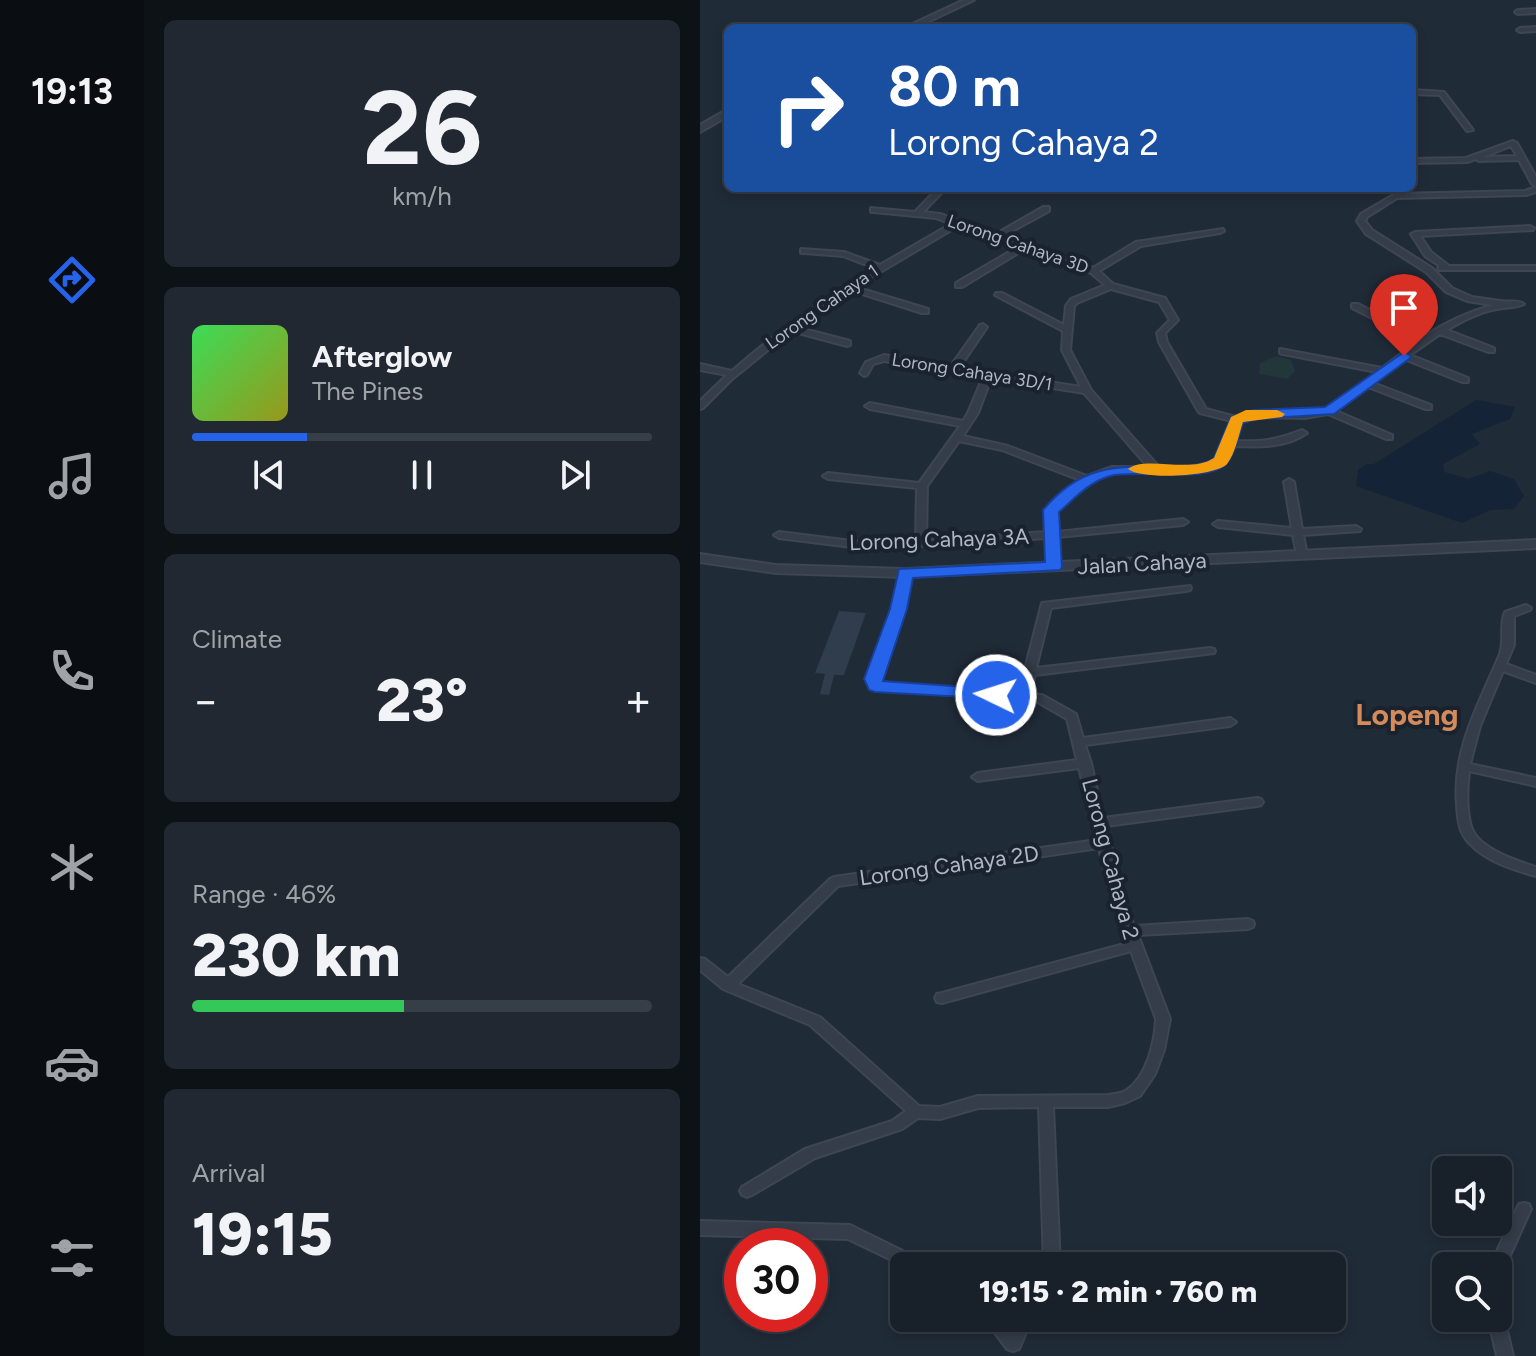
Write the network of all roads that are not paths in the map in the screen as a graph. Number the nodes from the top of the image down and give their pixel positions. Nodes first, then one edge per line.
1 (970, 0) edge
2 (1536, 11) edge
3 (1518, 12) dead end
4 (917, 24) edge
5 (1536, 29) edge
6 (1520, 30) dead end
7 (1416, 92) edge
8 (724, 114) edge
9 (700, 129) edge
10 (1469, 130) dead end
11 (1522, 158) junction
12 (1467, 160) junction
13 (1416, 161) edge
14 (1536, 187) edge
15 (938, 192) edge
16 (1394, 192) edge
17 (1046, 209) dead end
18 (874, 210) dead end
19 (918, 213) junction
20 (956, 224) junction
21 (1530, 228) dead end
22 (1220, 231) dead end
23 (998, 236) junction
24 (1025, 246) junction
25 (804, 251) dead end
26 (879, 267) junction
27 (1536, 268) edge
28 (1449, 269) junction
29 (1094, 271) junction
30 (1431, 272) junction
31 (959, 285) dead end
32 (1110, 286) junction
33 (848, 287) junction
34 (999, 295) dead end
35 (1470, 299) junction
36 (1503, 304) junction
37 (1520, 304) dead end
38 (1355, 306) dead end
39 (925, 311) dead end
40 (1478, 312) junction
41 (983, 327) dead end
42 (790, 328) junction
43 (1066, 329) junction
44 (1441, 331) junction
45 (1424, 341) junction
46 (847, 343) dead end
47 (1491, 350) dead end
48 (1283, 351) dead end
49 (1404, 356) junction
50 (700, 367) edge
51 (954, 369) junction
52 (1384, 371) junction
53 (731, 373) junction
54 (864, 373) dead end
55 (988, 375) junction
56 (1465, 380) dead end
57 (1367, 384) junction
58 (1087, 391) junction
59 (700, 406) edge
60 (870, 406) dead end
61 (1428, 407) dead end
62 (1329, 411) junction
63 (1237, 420) junction
64 (964, 424) junction
65 (1302, 433) dead end
66 (1389, 437) dead end
67 (957, 438) junction
68 (1228, 443) junction
69 (1155, 469) junction
70 (828, 476) dead end
71 (1086, 479) junction
72 (1289, 482) dead end
73 (922, 486) junction
74 (1183, 522) dead end
75 (1218, 524) dead end
76 (1356, 529) dead end
77 (1298, 532) junction
78 (779, 535) dead end
79 (1052, 535) junction
80 (921, 543) junction
81 (1536, 544) edge
82 (1302, 555) junction
83 (700, 558) edge
84 (1054, 567) junction
85 (905, 573) junction
86 (1186, 588) dead end
87 (1526, 608) dead end
88 (1210, 651) dead end
89 (1500, 666) junction
90 (1029, 672) junction
91 (1536, 679) edge
92 (1024, 697) junction
93 (1230, 722) dead end
94 (1080, 742) junction
95 (1085, 763) junction
96 (1462, 766) junction
97 (978, 777) dead end
98 (1536, 782) edge
99 (1257, 802) dead end
100 (1100, 823) junction
101 (1105, 843) junction
102 (1536, 872) edge
103 (1248, 924) dead end
104 (1128, 931) junction
105 (1133, 946) junction
106 (700, 963) edge
107 (728, 985) junction
108 (942, 998) dead end
109 (1046, 1101) junction
110 (916, 1112) junction
111 (747, 1191) dead end
112 (1524, 1209) dead end
113 (700, 1228) edge
114 (890, 1252) edge
115 (1051, 1252) edge
116 (1504, 1252) edge
117 (1003, 1332) edge
118 (1018, 1332) edge
119 (1499, 1332) edge
120 (1505, 1356) edge

1 - 4 street
2 - 3 street
5 - 6 street
7 - 10 street
8 - 9 street
11 - 12 street
11 - 12 street
11 - 14 street
12 - 13 street
14 - 16 street
15 - 19 street
16 - 30 street
17 - 23 street
18 - 19 street, Lorong Cahaya 3D
19 - 20 street, Lorong Cahaya 3D
20 - 23 street, Lorong Cahaya 3D
20 - 26 street, Lorong Cahaya 1
21 - 28 street
22 - 29 street
23 - 24 street, Lorong Cahaya 3D
24 - 29 street, Lorong Cahaya 3D
24 - 31 street
25 - 26 street
26 - 33 street, Lorong Cahaya 1
27 - 28 street
28 - 30 street
29 - 32 street, Lorong Cahaya 3D
30 - 35 street
32 - 43 street, Lorong Cahaya 3D
32 - 63 street
33 - 39 street
33 - 42 street, Lorong Cahaya 1
34 - 43 street
35 - 36 street
35 - 40 street
36 - 37 street
36 - 40 street
38 - 45 street
40 - 44 street
41 - 51 street
42 - 46 street
42 - 53 street, Lorong Cahaya 1
43 - 58 street
44 - 45 street
44 - 47 street
45 - 49 street
48 - 52 street
49 - 52 street
49 - 56 street
50 - 53 street
51 - 54 street, Lorong Cahaya 3D/1
51 - 55 street, Lorong Cahaya 3D/1
52 - 57 street
53 - 59 street, Lorong Cahaya 1
55 - 58 street, Lorong Cahaya 3D/1
55 - 64 street
57 - 61 street
57 - 62 street
58 - 69 street
60 - 64 street
62 - 63 street
62 - 66 street
63 - 68 street
64 - 67 street
65 - 68 street
67 - 71 street
67 - 73 street
68 - 69 street
69 - 71 street
70 - 73 street
71 - 79 street
72 - 77 street
73 - 80 street
74 - 79 street, Lorong Cahaya 3A
75 - 77 street
76 - 77 street
77 - 82 street
78 - 80 street, Lorong Cahaya 3A
79 - 80 street, Lorong Cahaya 3A
79 - 84 street
81 - 82 street, Jalan Cahaya
82 - 84 street, Jalan Cahaya
83 - 85 street, Jalan Cahaya
84 - 85 street, Jalan Cahaya
85 - 92 street, Lorong Cahaya 2
86 - 90 street
87 - 89 street
88 - 90 street
89 - 91 street
89 - 96 street
90 - 92 street
92 - 94 street, Lorong Cahaya 2
93 - 94 street
94 - 95 street, Lorong Cahaya 2
95 - 97 street
95 - 100 street, Lorong Cahaya 2
96 - 98 street
96 - 102 street
99 - 100 street
100 - 101 street, Lorong Cahaya 2
101 - 104 street, Lorong Cahaya 2
101 - 107 street, Lorong Cahaya 2D
103 - 104 street
104 - 105 street, Lorong Cahaya 2
105 - 108 street
105 - 109 street, Lorong Cahaya 2
106 - 107 street
107 - 110 street
109 - 110 street, Lorong Cahaya 2
109 - 115 street
110 - 111 street, Lorong Cahaya 2
112 - 116 street
113 - 114 street
117 - 118 street
119 - 120 street

